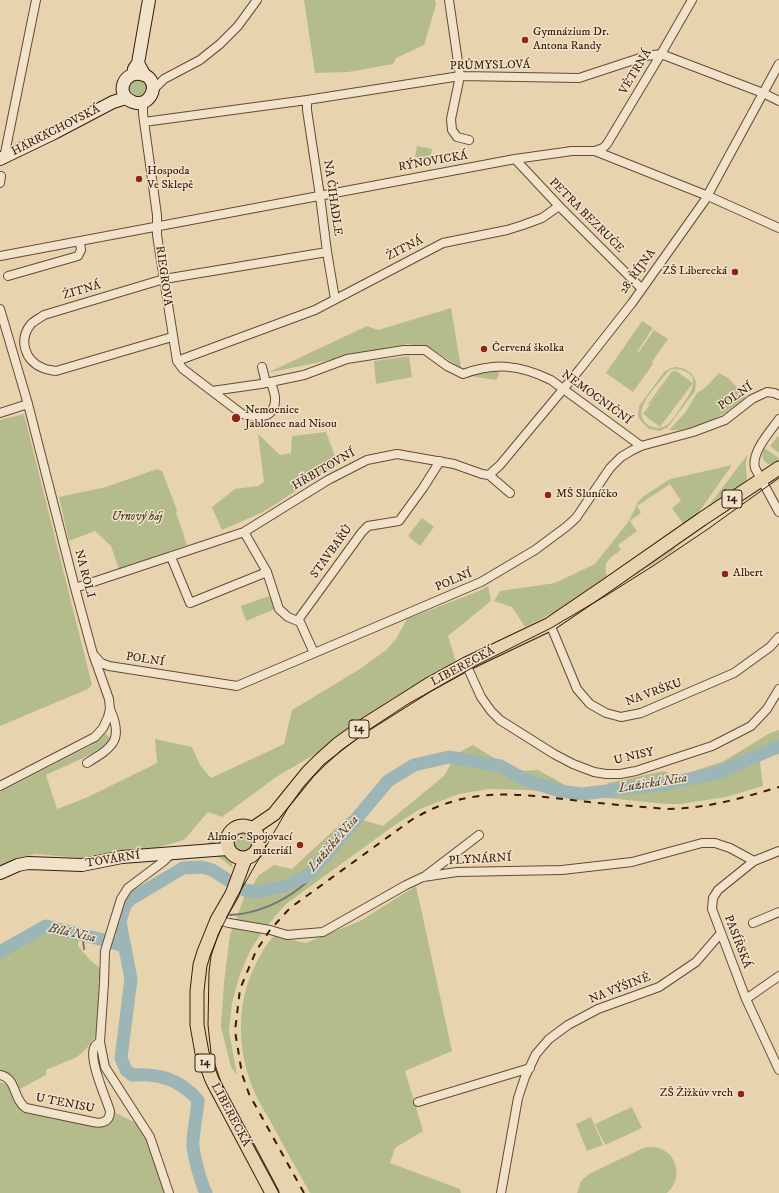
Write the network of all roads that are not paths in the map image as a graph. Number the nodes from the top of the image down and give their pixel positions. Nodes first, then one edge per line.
1 (36, 0) edge
2 (149, 0) edge
3 (257, 0) edge
4 (449, 0) edge
5 (692, 0) edge
6 (661, 54) junction
7 (138, 63) junction
8 (779, 64) edge
9 (130, 75) junction
10 (146, 76) junction
11 (460, 76) junction
12 (164, 79) junction
13 (152, 91) junction
14 (763, 93) junction
15 (307, 100) junction
16 (779, 101) edge
17 (134, 102) junction
18 (144, 122) junction
19 (469, 140) dead end
20 (595, 151) junction
21 (2, 158) edge
22 (515, 160) junction
23 (320, 196) junction
24 (708, 196) junction
25 (559, 206) junction
26 (157, 226) junction
27 (779, 228) edge
28 (80, 242) junction
29 (327, 252) junction
30 (0, 256) edge
31 (8, 276) dead end
32 (164, 279) junction
33 (641, 288) junction
34 (335, 299) junction
35 (0, 309) edge
36 (172, 337) junction
37 (177, 361) junction
38 (262, 367) dead end
39 (523, 369) junction
40 (195, 378) junction
41 (209, 379) dead end
42 (551, 380) junction
43 (268, 382) junction
44 (564, 390) junction
45 (212, 391) junction
46 (779, 395) edge
47 (28, 404) junction
48 (0, 412) edge
49 (779, 419) edge
50 (641, 446) junction
51 (440, 461) junction
52 (779, 468) edge
53 (489, 475) junction
54 (762, 480) junction
55 (510, 493) dead end
56 (779, 512) edge
57 (244, 532) junction
58 (172, 557) junction
59 (267, 572) junction
60 (75, 588) junction
61 (298, 620) junction
62 (550, 624) junction
63 (779, 638) edge
64 (314, 653) junction
65 (93, 654) junction
66 (466, 664) junction
67 (779, 689) edge
68 (110, 709) junction
69 (87, 762) dead end
70 (0, 786) edge
71 (255, 832) junction
72 (479, 835) dead end
73 (779, 851) edge
74 (233, 852) junction
75 (172, 853) junction
76 (754, 861) junction
77 (0, 873) edge
78 (423, 877) junction
79 (779, 912) edge
80 (217, 920) junction
81 (753, 923) dead end
82 (721, 934) junction
83 (779, 976) edge
84 (746, 998) junction
85 (100, 1042) junction
86 (530, 1068) junction
87 (779, 1070) edge
88 (0, 1075) edge
89 (418, 1102) dead end
90 (169, 1193) edge
91 (272, 1193) edge
92 (501, 1193) edge

1 - 21 street
2 - 7 street
3 - 12 street
4 - 11 street
5 - 6 street, VĚTRNÁ
6 - 11 street, PRŮMYSLOVÁ
6 - 14 street
6 - 20 street, VĚTRNÁ
7 - 9 street
7 - 10 street
8 - 14 street, 28. ŘÍJNA
9 - 10 street
9 - 17 street
10 - 12 street
10 - 13 street
11 - 15 street, PRŮMYSLOVÁ
11 - 19 street
12 - 13 street
13 - 17 street
14 - 16 street
14 - 24 street, 28. ŘÍJNA
15 - 18 street, PRŮMYSLOVÁ
15 - 23 street, NA ČIHADLE
17 - 18 street, RIEGROVA
17 - 21 street, HARRACHOVSKÁ
18 - 26 street, RIEGROVA
20 - 22 street, RÝNOVICKÁ
20 - 24 street, RÝNOVICKÁ
22 - 23 street, RÝNOVICKÁ
22 - 25 street, PETRA BEZRUČE
23 - 26 street, RÝNOVICKÁ
23 - 29 street, NA ČIHADLE
24 - 27 street, RÝNOVICKÁ
24 - 33 street, 28. ŘÍJNA
25 - 33 street, PETRA BEZRUČE
25 - 34 street, ŽITNÁ
26 - 28 street, RÝNOVICKÁ
26 - 32 street, RIEGROVA
28 - 30 street, RÝNOVICKÁ
28 - 31 street
29 - 32 street, ŽITNÁ
29 - 34 street, NA ČIHADLE
32 - 36 street, RIEGROVA
32 - 36 street, ŽITNÁ
33 - 44 street, 28. ŘÍJNA
34 - 37 street, ŽITNÁ
35 - 47 street, NA ROLI
36 - 37 street, RIEGROVA
37 - 40 street
38 - 43 street
39 - 42 street, NEMOCNIČNÍ
39 - 42 street
39 - 43 street
40 - 41 street
40 - 45 street
42 - 44 street, NEMOCNIČNÍ
43 - 45 street
43 - 45 street
44 - 50 street, NEMOCNIČNÍ
44 - 53 street, 28. ŘÍJNA
46 - 50 street, POLNÍ
47 - 48 street
47 - 60 street, NA ROLI
49 - 54 street
50 - 64 street, POLNÍ
51 - 53 street, HŘBITOVNÍ
51 - 57 street, HŘBITOVNÍ
51 - 61 street, STAVBAŘŮ
52 - 54 main road, 14
53 - 55 street, HŘBITOVNÍ
54 - 56 street
54 - 62 main road, LIBERECKÁ / 14
57 - 58 street, HŘBITOVNÍ
57 - 59 street
58 - 59 street
58 - 60 street, HŘBITOVNÍ
59 - 61 street
60 - 65 street, NA ROLI
61 - 64 street
62 - 63 street, NA VRŠKU
62 - 66 main road, LIBERECKÁ / 14
64 - 65 street, POLNÍ
65 - 68 street, NA ROLI
66 - 67 street, U NISY
66 - 71 main road, LIBERECKÁ / 14
68 - 69 street, NA ROLI
68 - 70 street
71 - 74 main road, LIBERECKÁ / 14
71 - 74 main road, LIBERECKÁ / 14
72 - 78 street
73 - 76 street, PASÍŘSKÁ
74 - 75 street, TOVÁRNÍ
74 - 80 main road, LIBERECKÁ / 14
75 - 77 street, TOVÁRNÍ
75 - 85 street
76 - 78 street, PLYNÁRNÍ
76 - 82 street, PASÍŘSKÁ
78 - 80 street, PLYNÁRNÍ
79 - 81 street
80 - 91 main road, LIBERECKÁ / 14
82 - 84 street, PASÍŘSKÁ
82 - 86 street, NA VÝŠINĚ
83 - 84 street
84 - 87 street, PASÍŘSKÁ
85 - 88 street, U TENISU
85 - 90 street
86 - 89 street
86 - 92 street, NA VÝŠINĚ

